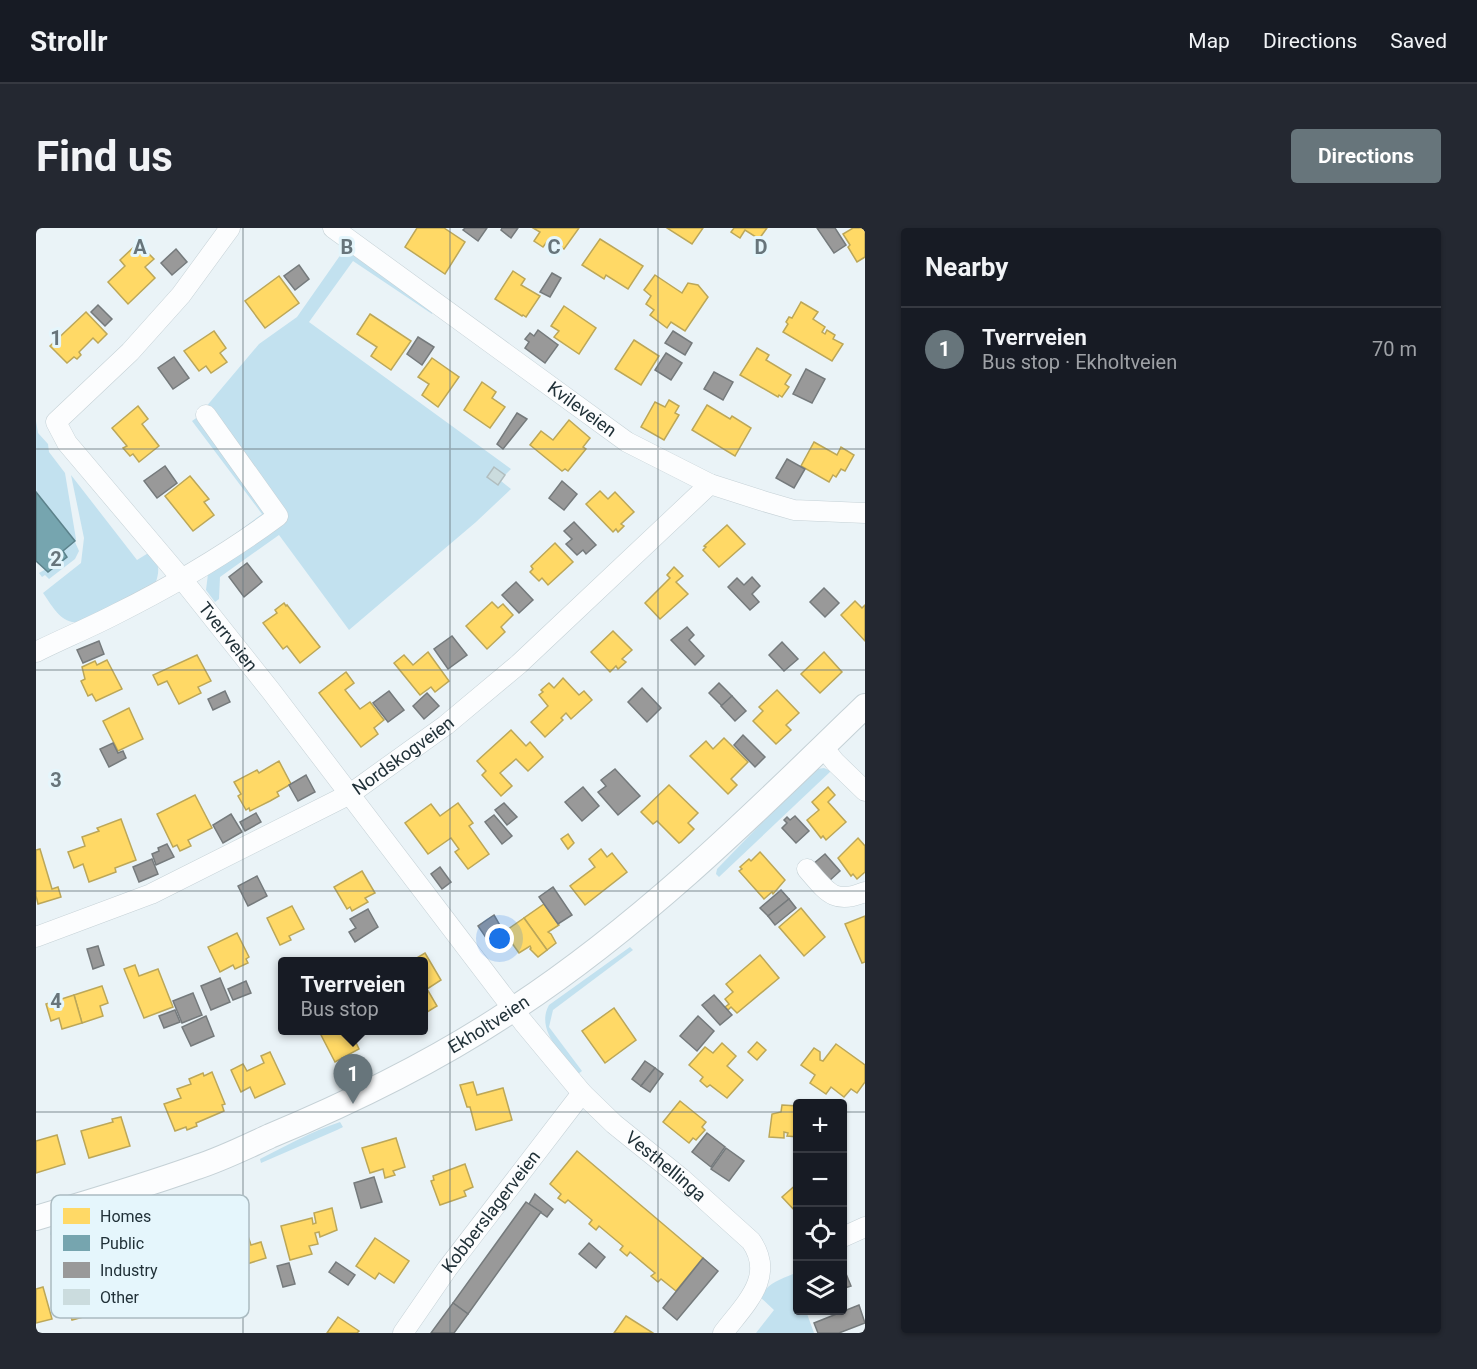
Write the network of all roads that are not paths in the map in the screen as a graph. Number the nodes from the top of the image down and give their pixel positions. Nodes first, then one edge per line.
1 (230, 228) edge
2 (333, 228) edge
3 (206, 414) dead end
4 (710, 484) junction
5 (865, 513) edge
6 (182, 579) junction
7 (36, 652) edge
8 (865, 706) edge
9 (823, 747) junction
10 (865, 791) edge
11 (350, 794) junction
12 (807, 869) dead end
13 (865, 892) edge
14 (36, 937) edge
15 (514, 1009) junction
16 (582, 1093) junction
17 (115, 1195) edge
18 (51, 1214) edge
19 (36, 1218) edge
20 (865, 1227) edge
21 (847, 1235) edge
22 (403, 1333) edge
23 (723, 1333) edge

1 - 6 street, Tverrveien
2 - 4 street, Kvileveien
3 - 6 street
4 - 5 street, Kvileveien
4 - 11 street, Nordskogveien
6 - 7 street
6 - 11 street, Tverrveien
8 - 9 street, Ekholtveien
9 - 10 street
9 - 15 street, Ekholtveien
11 - 14 street, Nordskogveien
11 - 15 street, Tverrveien
12 - 13 street
15 - 16 street, Vesthellinga
15 - 17 street, Ekholtveien
16 - 22 street, Kobberslagerveien
16 - 23 street, Vesthellinga
18 - 19 street, Ekholtveien
20 - 21 street

